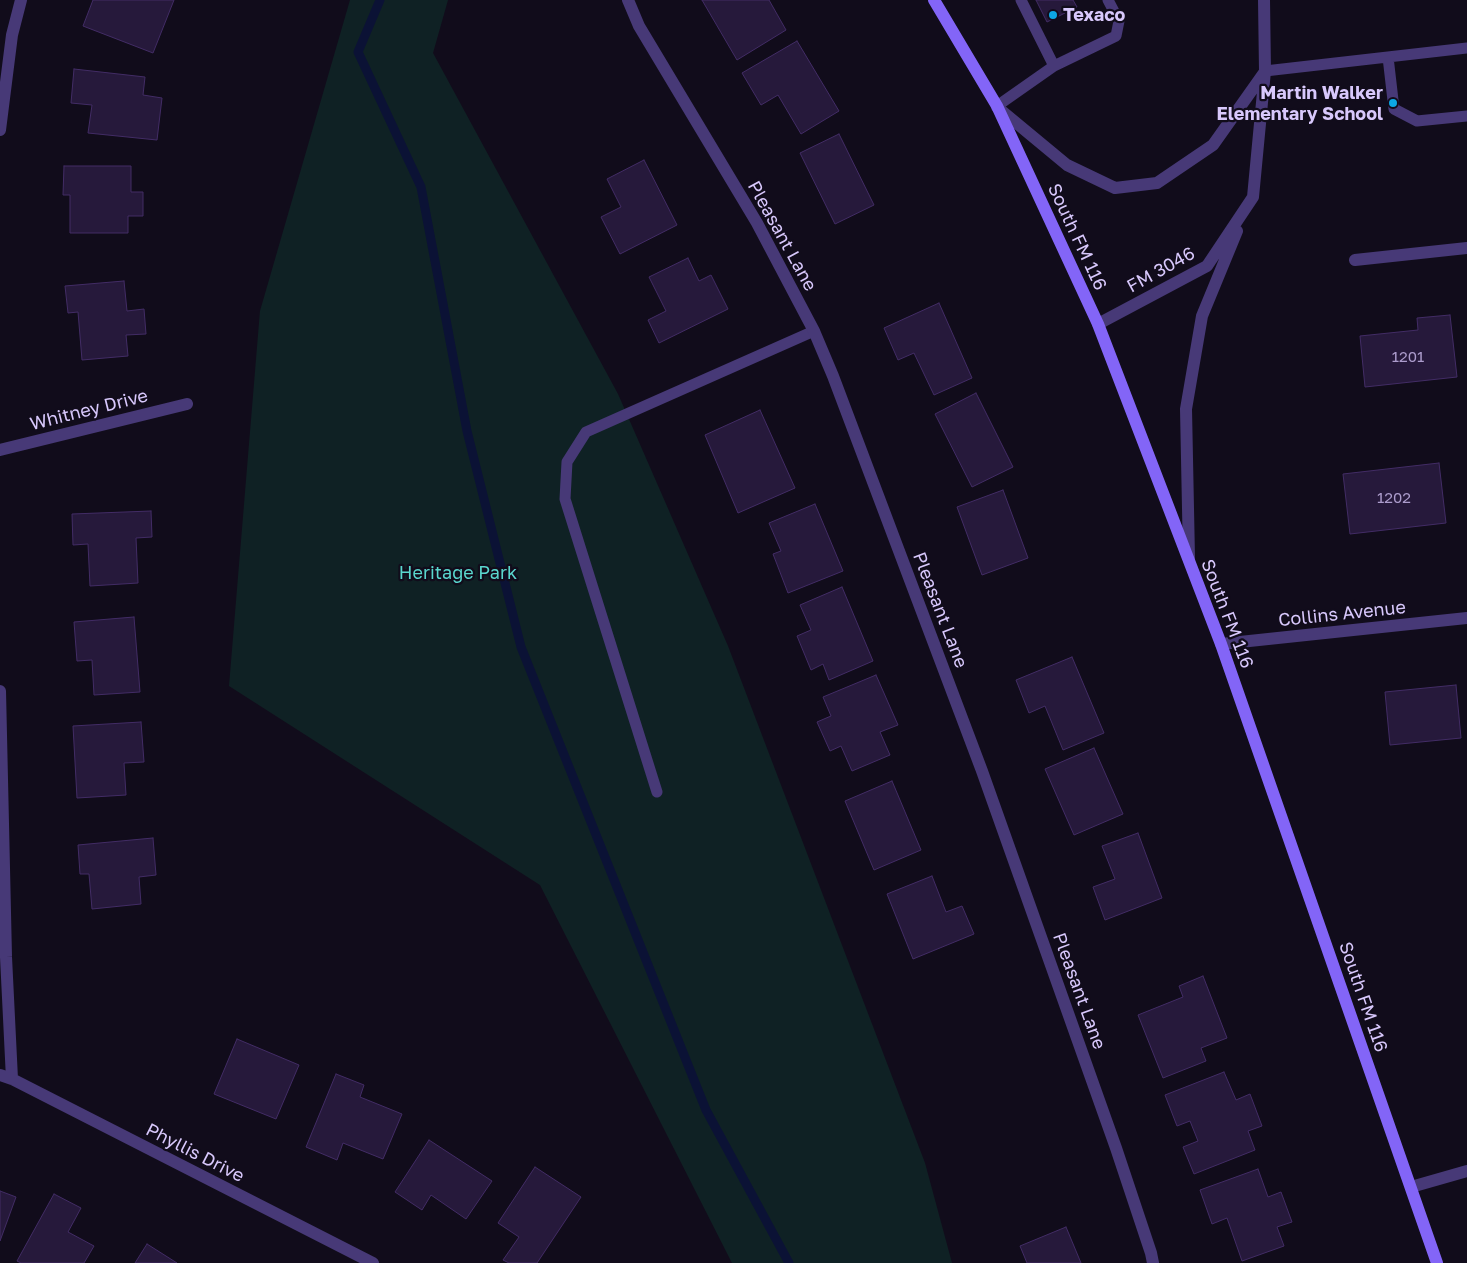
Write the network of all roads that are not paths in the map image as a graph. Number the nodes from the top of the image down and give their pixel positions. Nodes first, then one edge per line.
1 (21, 0) edge
2 (628, 0) edge
3 (934, 0) edge
4 (1021, 0) edge
5 (1108, 0) edge
6 (1264, 0) edge
7 (6, 37) edge
8 (1467, 48) edge
9 (1388, 57) junction
10 (1054, 66) junction
11 (1265, 71) junction
12 (997, 106) junction
13 (1467, 116) edge
14 (0, 130) edge
15 (1248, 204) junction
16 (1467, 248) edge
17 (1356, 260) dead end
18 (1098, 324) junction
19 (814, 331) junction
20 (187, 404) dead end
21 (0, 450) edge
22 (1189, 563) junction
23 (1467, 618) edge
24 (1221, 644) junction
25 (0, 690) edge
26 (657, 792) dead end
27 (6, 1077) edge
28 (1467, 1171) edge
29 (1411, 1187) junction
30 (373, 1263) edge
31 (1153, 1263) edge
32 (1437, 1263) edge

1 - 7 street
2 - 19 street, Pleasant Lane
3 - 12 main road, South FM 116
4 - 10 lane
5 - 10 lane
6 - 11 street, FM 3046 / FM 3046
7 - 14 street
8 - 9 lane
9 - 11 lane
9 - 13 lane
10 - 12 lane
11 - 12 street
11 - 15 street, FM 3046 / FM 3046
12 - 18 main road, South FM 116
15 - 18 street, FM 3046 / FM 3046
15 - 22 street
16 - 17 street
18 - 22 main road, South FM 116
19 - 26 lane
19 - 31 street, Pleasant Lane
20 - 21 street, Whitney Drive
22 - 24 main road, South FM 116
23 - 24 street, Collins Avenue
24 - 29 main road, South FM 116
25 - 27 street
27 - 30 street, Phyllis Drive
28 - 29 street
29 - 32 main road, South FM 116

